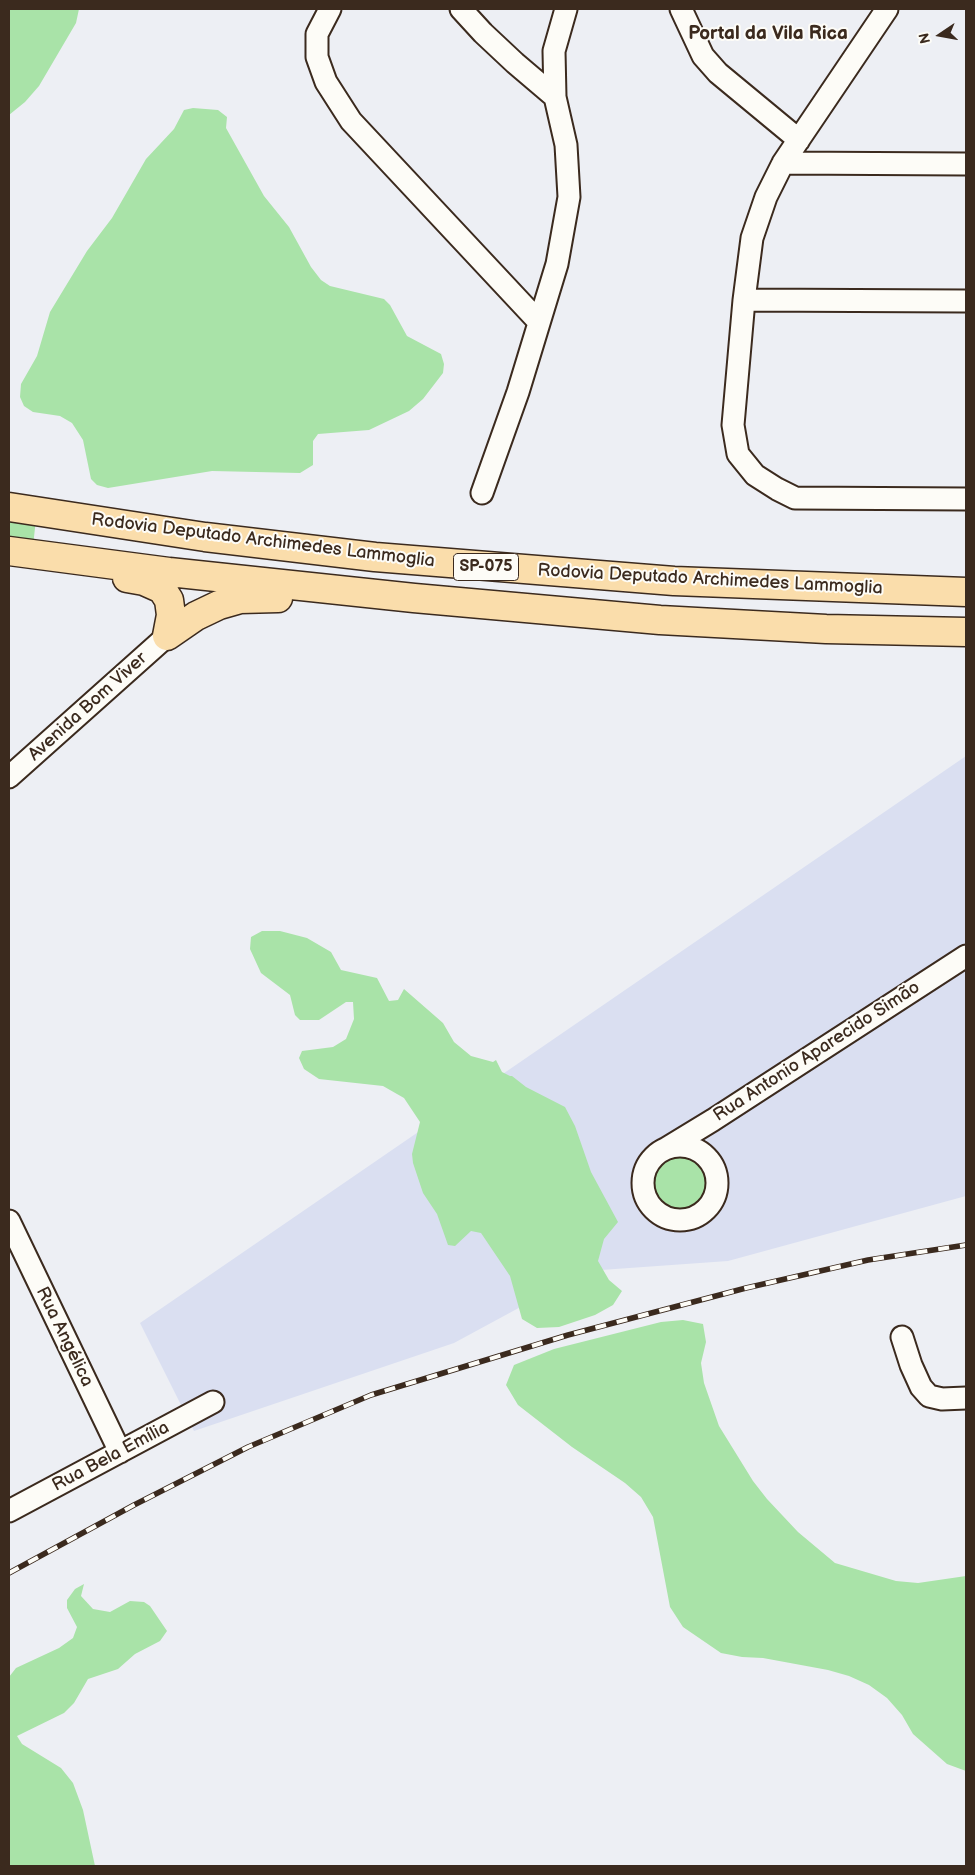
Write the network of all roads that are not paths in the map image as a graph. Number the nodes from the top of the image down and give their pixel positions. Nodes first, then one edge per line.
1 (330, 9) edge
2 (461, 9) edge
3 (566, 9) edge
4 (681, 9) edge
5 (887, 9) edge
6 (555, 97) junction
7 (798, 140) junction
8 (783, 163) junction
9 (966, 164) edge
10 (744, 300) junction
11 (966, 301) edge
12 (539, 322) junction
13 (482, 493) dead end
14 (966, 499) edge
15 (9, 507) edge
16 (9, 552) edge
17 (966, 592) edge
18 (414, 598) junction
19 (966, 632) edge
20 (167, 636) junction
21 (9, 778) edge
22 (966, 956) edge
23 (713, 1120) junction
24 (667, 1148) junction
25 (701, 1152) junction
26 (9, 1221) edge
27 (902, 1336) dead end
28 (966, 1398) edge
29 (213, 1402) dead end
30 (120, 1452) junction
31 (9, 1511) edge

1 - 12 street
2 - 6 street
3 - 6 street
4 - 7 street
5 - 7 street
6 - 12 street
7 - 8 street
8 - 9 street
8 - 10 street
10 - 11 street
10 - 14 street
12 - 13 street
15 - 17 highway, Rodovia Deputado Archimedes Lammoglia / SP-075
16 - 18 highway, SP-075
16 - 20 highway
18 - 19 highway, SP-075
18 - 20 highway
20 - 21 street, Avenida Bom Viver
22 - 23 street, Rua Antonio Aparecido Simão
23 - 24 street, Rua Antonio Aparecido Simão
23 - 25 street
24 - 25 street
24 - 25 street, Rua Antonio Aparecido Simão
26 - 30 street, Rua Angélica
27 - 28 street
29 - 30 street, Rua Bela Emília
30 - 31 street, Rua Bela Emília

